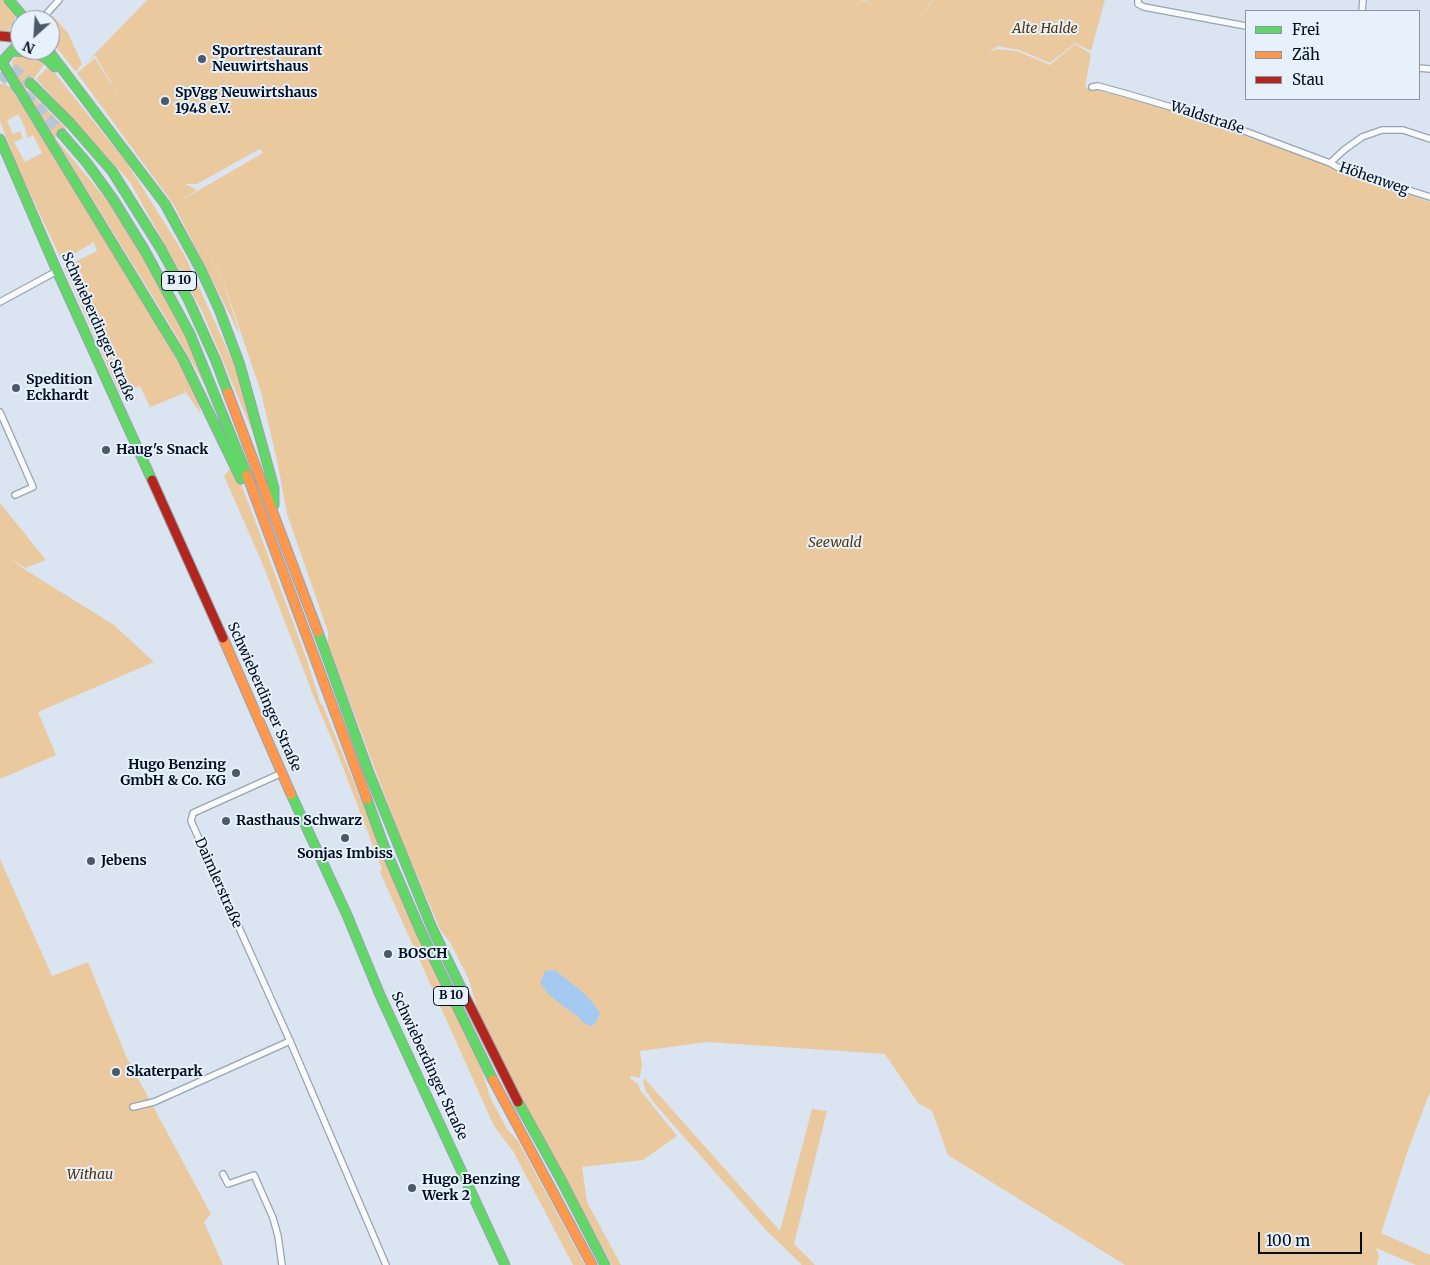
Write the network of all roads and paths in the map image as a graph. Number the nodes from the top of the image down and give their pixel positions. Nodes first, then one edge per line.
1 (9, 0) edge
2 (59, 0) edge
3 (1138, 0) edge
4 (18, 10) edge
5 (50, 10) edge
6 (1245, 26) edge
7 (10, 53) edge
8 (47, 60) edge
9 (56, 60) edge
10 (1, 62) edge
11 (72, 80) junction
12 (3, 82) dead end
13 (30, 83) tunnel mouth
14 (1092, 87) dead end
15 (18, 89) junction
16 (62, 134) tunnel mouth
17 (0, 139) edge
18 (1430, 139) edge
19 (1319, 159) joint
20 (1330, 163) junction
21 (1430, 197) edge
22 (57, 271) junction
23 (0, 302) edge
24 (0, 412) edge
25 (15, 495) dead end
26 (274, 512) junction
27 (270, 537) junction
28 (282, 773) junction
29 (290, 1041) junction
30 (133, 1107) dead end
31 (223, 1174) dead end
32 (282, 1265) edge
33 (386, 1265) edge
34 (505, 1265) edge
35 (592, 1265) edge
36 (605, 1265) edge

1 - 4 main road
2 - 5 street
3 - 6 street
7 - 10 main road
8 - 11 main road, B 10
9 - 11 main road, B 10
10 - 15 main road, B 10
11 - 26 main road, B 10
12 - 15 main road
13 - 26 main road, B 10
14 - 19 street, Waldstraße
15 - 27 main road, B 10
16 - 27 main road, B 10
17 - 22 main road, Schwieberdinger Straße
18 - 20 street
19 - 20 street, Höhenweg
20 - 21 street, Höhenweg
22 - 23 street
22 - 28 main road, Schwieberdinger Straße
24 - 25 street
26 - 36 main road, B 10
27 - 35 main road, B 10
28 - 29 street, Daimlerstraße
28 - 34 main road, Schwieberdinger Straße
29 - 30 street
29 - 33 street, Daimlerstraße
31 - 32 street

